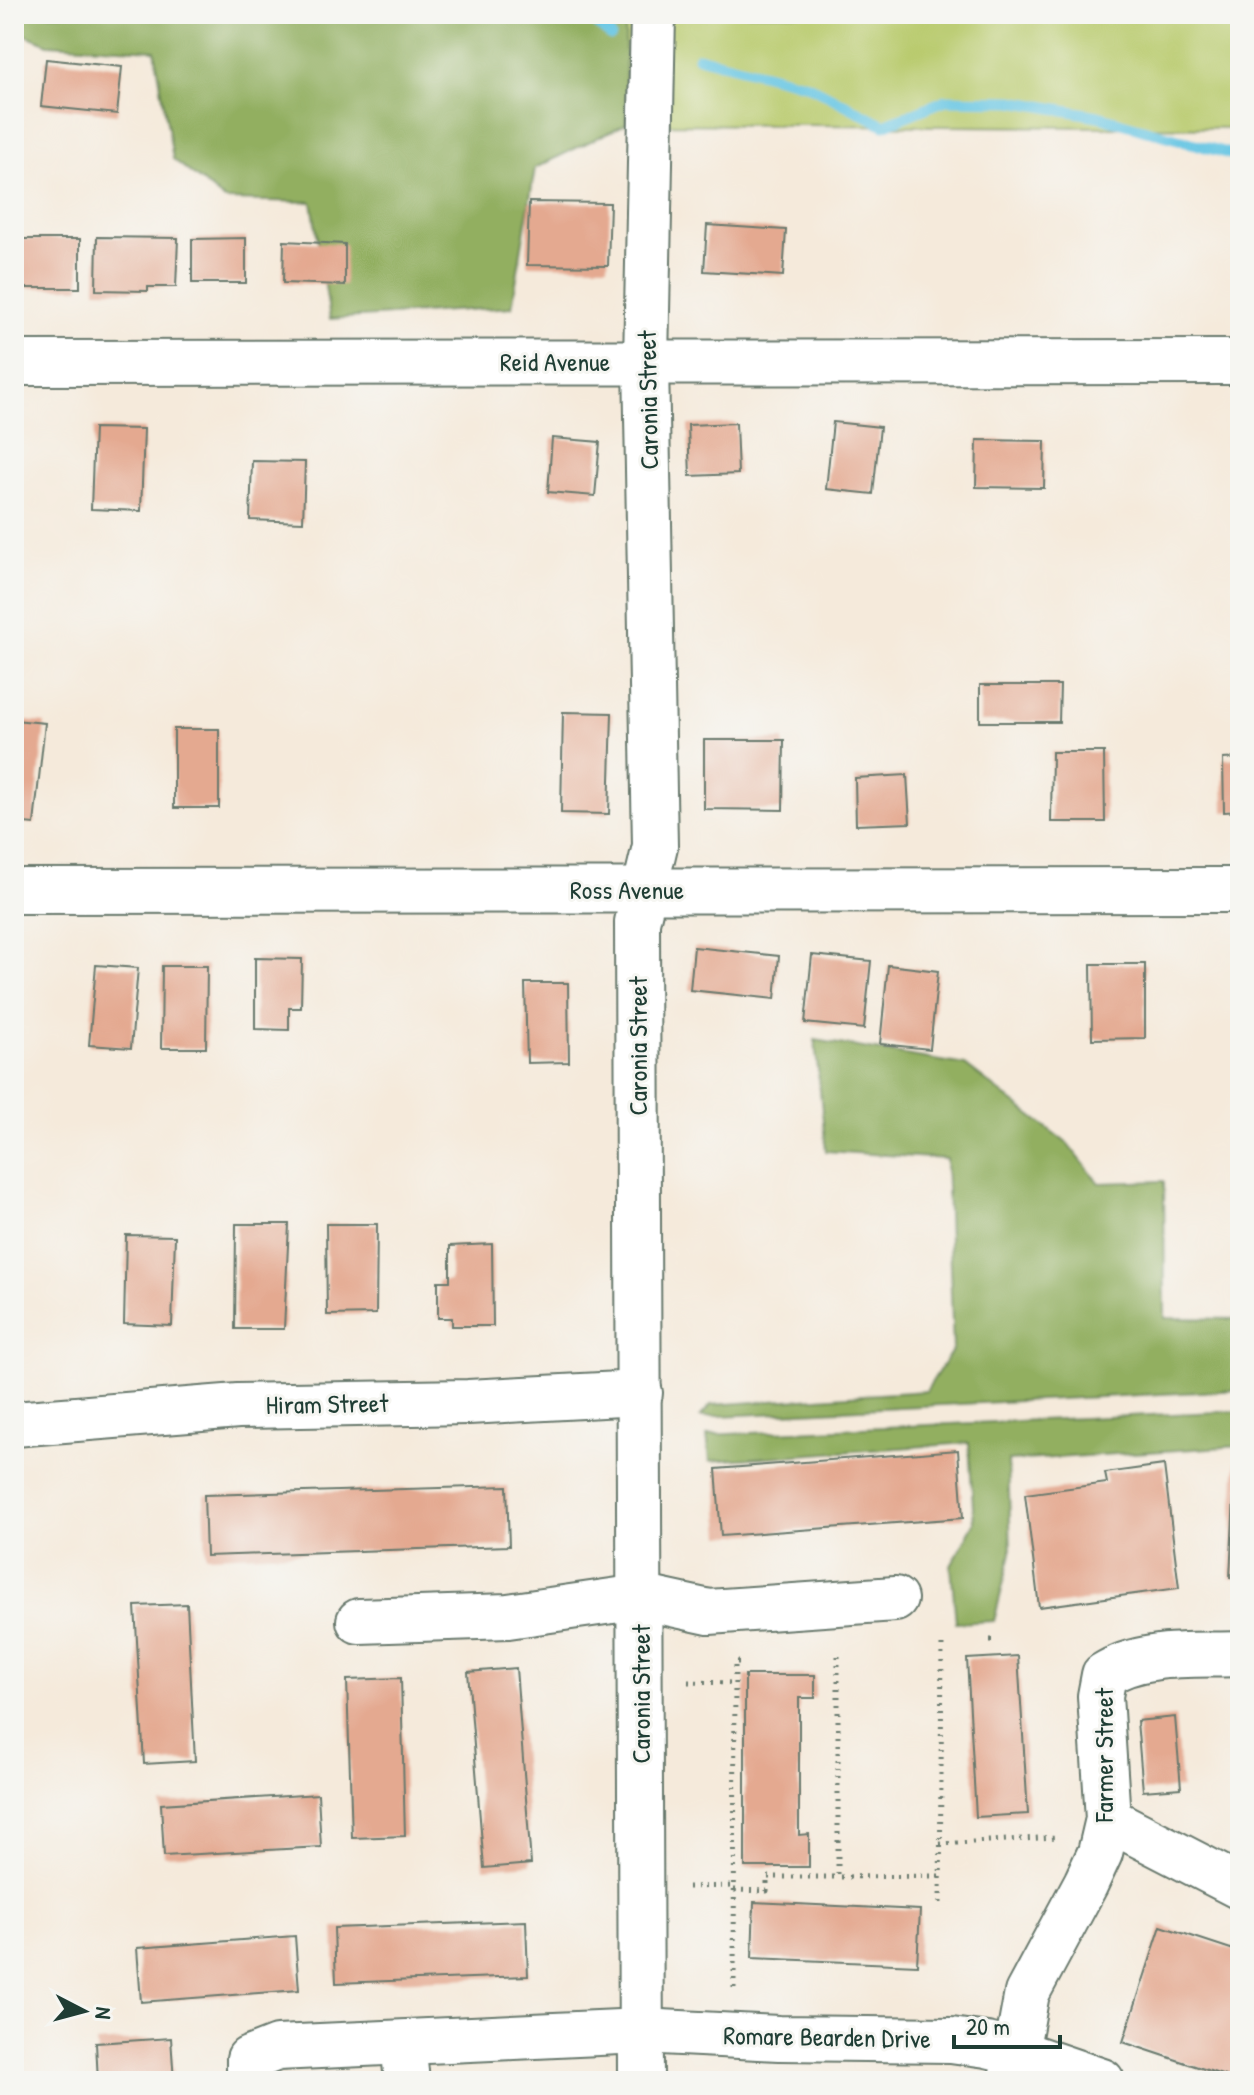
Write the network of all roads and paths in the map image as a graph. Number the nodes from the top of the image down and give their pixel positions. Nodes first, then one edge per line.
1 (653, 14) edge
2 (646, 362) junction
3 (1240, 362) edge
4 (14, 363) edge
5 (645, 890) junction
6 (1240, 890) edge
7 (14, 891) edge
8 (640, 1393) junction
9 (14, 1424) edge
10 (640, 1597) junction
11 (895, 1599) dead end
12 (359, 1621) dead end
13 (990, 1640) dead end
14 (997, 1640) dead end
15 (942, 1643) dead end
16 (1240, 1654) edge
17 (838, 1656) dead end
18 (740, 1662) dead end
19 (688, 1682) dead end
20 (735, 1683) junction
21 (1108, 1819) junction
22 (1056, 1837) dead end
23 (940, 1844) junction
24 (940, 1876) junction
25 (838, 1877) junction
26 (688, 1887) dead end
27 (1240, 1887) edge
28 (734, 1888) junction
29 (940, 1903) dead end
30 (734, 1988) dead end
31 (641, 2031) junction
32 (405, 2062) edge
33 (1014, 2067) edge
34 (249, 2081) edge
35 (641, 2081) edge
36 (1102, 2081) edge

1 - 2 street, Caronia Street
2 - 3 street, Reid Avenue
2 - 4 street, Reid Avenue
2 - 5 street, Caronia Street
5 - 6 street, Ross Avenue
5 - 7 street, Ross Avenue
5 - 8 street, Caronia Street
8 - 9 street, Hiram Street
8 - 10 street, Caronia Street
10 - 11 street
10 - 12 street
10 - 31 street, Caronia Street
13 - 14 path
15 - 23 path
16 - 21 street, Farmer Street
17 - 25 path
18 - 20 path
19 - 20 path
20 - 28 path
21 - 27 street
21 - 33 street, Farmer Street
22 - 23 path
23 - 24 path
24 - 25 path
24 - 29 path
25 - 28 path
26 - 28 path
28 - 30 path
31 - 32 street, Romare Bearden Drive
31 - 33 street, Romare Bearden Drive
31 - 35 street, Caronia Street
32 - 34 street, Romare Bearden Drive
33 - 36 street, Romare Bearden Drive

